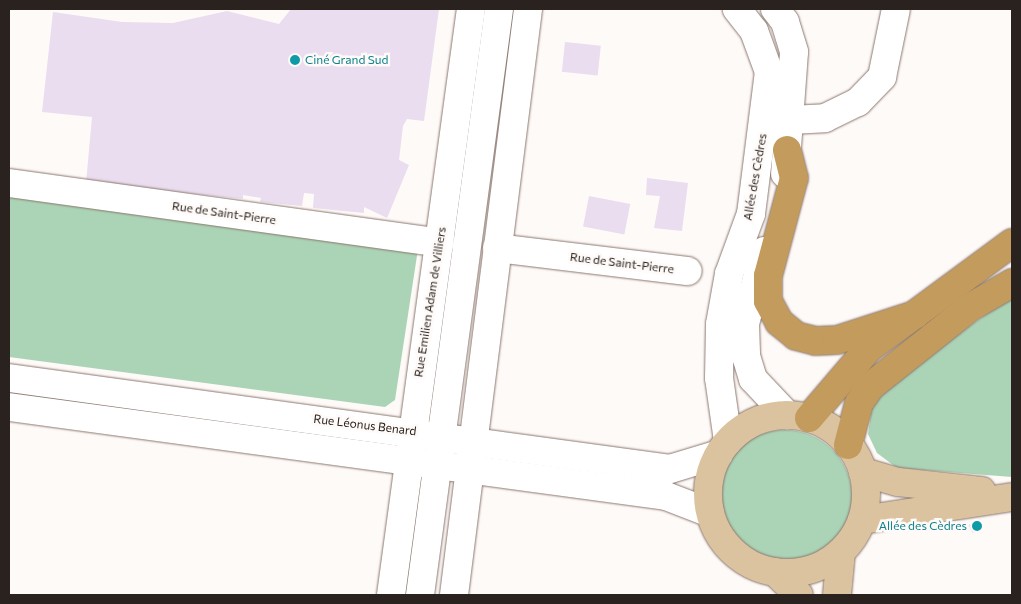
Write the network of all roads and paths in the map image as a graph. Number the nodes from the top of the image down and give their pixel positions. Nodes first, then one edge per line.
1 (471, 9) edge
2 (499, 9) edge
3 (528, 9) edge
4 (737, 9) edge
5 (775, 9) edge
6 (896, 9) edge
7 (790, 120) junction
8 (787, 150) junction
9 (9, 182) edge
10 (440, 243) junction
11 (1012, 243) edge
12 (497, 248) junction
13 (688, 271) dead end
14 (1012, 283) edge
15 (915, 315) junction
16 (9, 378) edge
17 (9, 408) edge
18 (798, 417) junction
19 (412, 431) junction
20 (442, 434) junction
21 (474, 439) junction
22 (848, 445) junction
23 (724, 447) junction
24 (409, 460) junction
25 (438, 465) junction
26 (471, 471) junction
27 (863, 472) junction
28 (1012, 496) edge
29 (710, 513) junction
30 (862, 520) junction
31 (841, 552) junction
32 (775, 572) junction
33 (391, 595) edge
34 (420, 595) edge
35 (454, 595) edge
36 (799, 595) edge
37 (837, 595) edge

1 - 10 street, Rue Emilien Adam de Villiers
2 - 20 street
3 - 12 street
4 - 23 street, Allée des Cèdres
5 - 7 street, Allée des Cèdres
6 - 7 street
7 - 8 street, Allée des Cèdres
8 - 15 highway
8 - 18 street, Allée des Cèdres
9 - 10 street, Rue de Saint-Pierre
10 - 19 street, Rue Emilien Adam de Villiers
11 - 15 highway
12 - 13 street, Rue de Saint-Pierre
12 - 21 street
14 - 22 highway
15 - 18 highway
16 - 19 street, Rue Léonus Benard
17 - 24 street
18 - 22 main road
18 - 23 main road
19 - 20 street, Rue Léonus Benard
19 - 24 street, Rue Emilien Adam de Villiers
20 - 21 street, Rue Léonus Benard
20 - 25 street
21 - 23 street, Rue Léonus Benard
21 - 26 street
22 - 27 main road
23 - 29 main road
24 - 25 street
24 - 33 street, Rue Emilien Adam de Villiers
25 - 26 street
25 - 34 street
26 - 29 street
26 - 35 street
27 - 28 main road
27 - 30 main road
28 - 30 main road
29 - 32 main road
30 - 31 main road
31 - 32 main road
31 - 37 main road
32 - 36 main road

